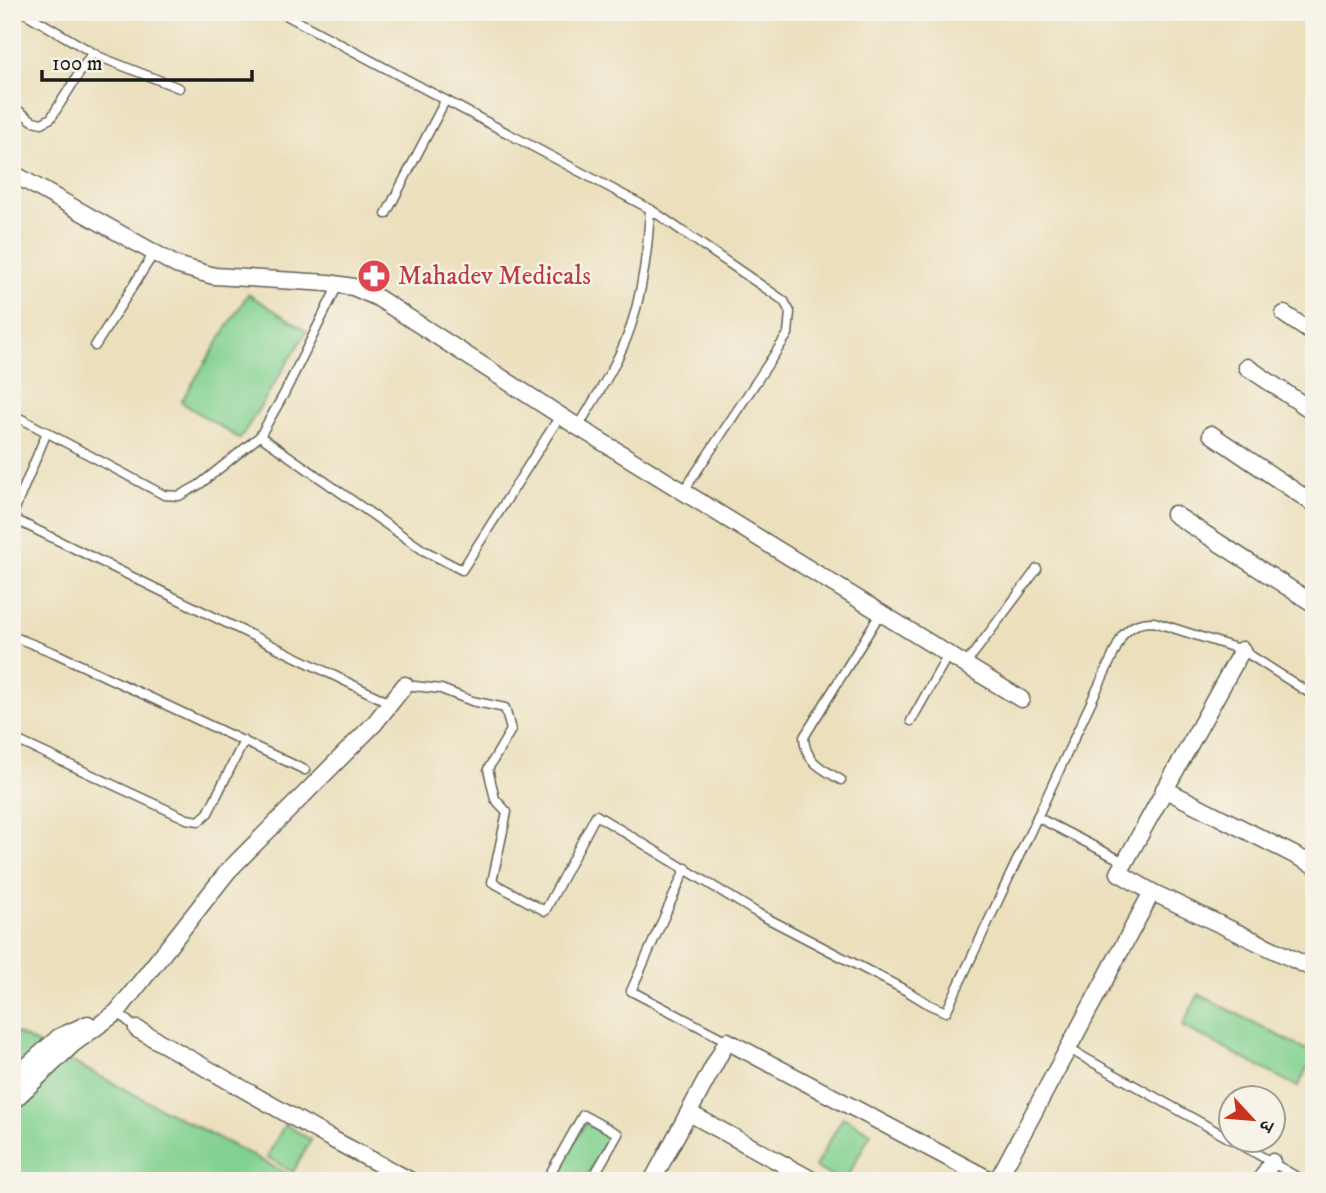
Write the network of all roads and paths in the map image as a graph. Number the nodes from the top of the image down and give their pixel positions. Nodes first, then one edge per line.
1 (23, 12) edge
2 (280, 12) edge
3 (92, 53) junction
4 (179, 88) dead end
5 (445, 101) junction
6 (12, 106) edge
7 (12, 173) edge
8 (650, 209) junction
9 (386, 214) dead end
10 (154, 253) junction
11 (338, 285) junction
12 (1284, 314) dead end
13 (1314, 334) edge
14 (94, 346) dead end
15 (1248, 367) dead end
16 (1314, 412) edge
17 (14, 415) dead end
18 (560, 416) junction
19 (578, 427) junction
20 (47, 432) junction
21 (1211, 435) dead end
22 (260, 436) junction
23 (683, 492) junction
24 (1314, 504) edge
25 (1174, 514) dead end
26 (12, 517) edge
27 (1037, 569) dead end
28 (1314, 604) edge
29 (880, 614) junction
30 (12, 636) edge
31 (1242, 650) junction
32 (948, 655) junction
33 (965, 665) junction
34 (405, 685) joint
35 (1314, 696) edge
36 (1021, 699) dead end
37 (392, 704) junction
38 (911, 722) dead end
39 (12, 738) edge
40 (244, 741) junction
41 (305, 770) dead end
42 (841, 779) dead end
43 (1164, 789) junction
44 (1037, 817) junction
45 (1314, 846) edge
46 (1124, 862) junction
47 (1310, 863) edge
48 (686, 868) junction
49 (1152, 892) junction
50 (1314, 969) edge
51 (117, 1012) junction
52 (137, 1029) joint
53 (727, 1041) junction
54 (1069, 1049) junction
55 (12, 1080) edge
56 (12, 1101) edge
57 (689, 1113) junction
58 (1218, 1132) edge
59 (1257, 1154) edge
60 (1272, 1162) junction
61 (411, 1181) edge
62 (546, 1181) edge
63 (592, 1181) edge
64 (652, 1181) edge
65 (814, 1181) edge
66 (995, 1181) edge
67 (1260, 1181) edge
68 (1304, 1181) edge

1 - 3 lane
2 - 5 lane
3 - 4 lane
3 - 6 lane
5 - 8 lane
5 - 9 lane
7 - 10 street
8 - 19 lane
8 - 23 lane
10 - 11 street
10 - 14 lane
11 - 18 street
11 - 22 lane
12 - 13 street
15 - 16 street
17 - 20 lane
18 - 19 street
18 - 22 lane
19 - 23 street
20 - 22 lane
20 - 26 lane
21 - 24 street
23 - 29 street
25 - 28 street
26 - 37 lane
27 - 33 lane
29 - 32 street
29 - 42 lane
30 - 40 lane
31 - 35 lane
31 - 43 street
31 - 44 lane
32 - 33 street
32 - 38 lane
33 - 36 street
34 - 37 street
34 - 48 lane
37 - 51 street
39 - 40 lane
40 - 41 lane
43 - 46 street
43 - 47 street
44 - 46 lane
44 - 48 lane
45 - 47 street
46 - 49 street
48 - 53 lane
49 - 50 street
49 - 54 street
51 - 52 lane
51 - 55 street
51 - 56 street
52 - 61 street
53 - 57 street
53 - 66 street
54 - 58 lane
54 - 66 street
57 - 64 street
57 - 65 street
59 - 60 lane
60 - 67 street
60 - 68 lane
62 - 63 lane

